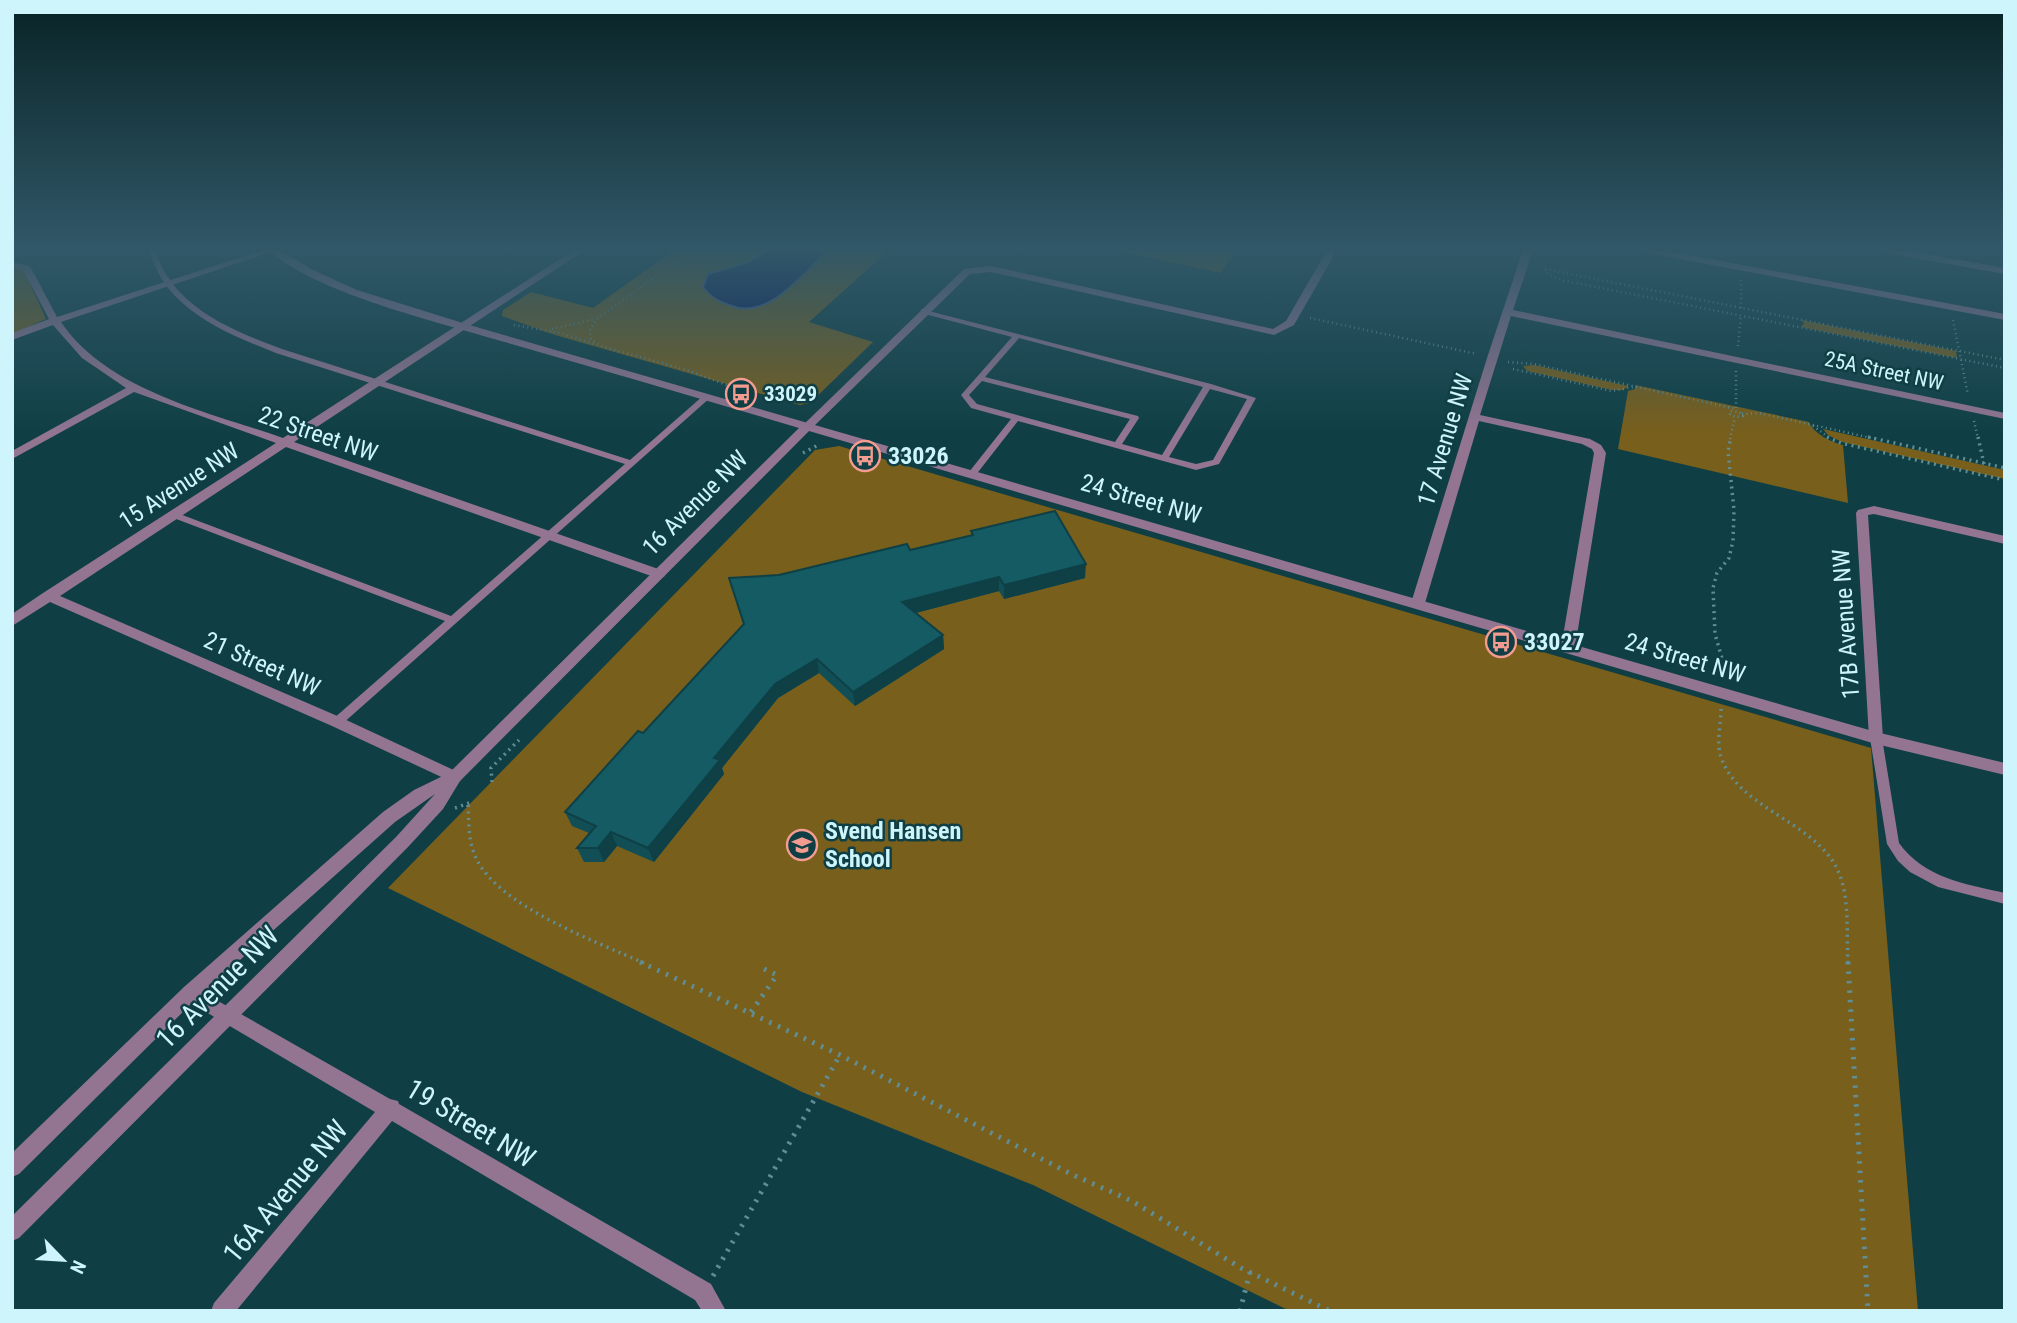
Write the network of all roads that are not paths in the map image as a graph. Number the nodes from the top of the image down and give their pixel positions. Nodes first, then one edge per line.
1 (48, 312) edge
2 (82, 312) edge
3 (202, 312) edge
4 (415, 312) edge
5 (485, 312) edge
6 (923, 312) edge
7 (927, 312) edge
8 (1178, 312) edge
9 (1297, 312) edge
10 (1508, 312) joint
11 (1977, 312) edge
12 (2005, 317) edge
13 (54, 321) junction
14 (462, 327) junction
15 (12, 337) edge
16 (1016, 337) junction
17 (980, 378) junction
18 (378, 382) junction
19 (1208, 386) junction
20 (134, 388) junction
21 (707, 397) junction
22 (2005, 416) edge
23 (1475, 417) junction
24 (1016, 418) junction
25 (808, 426) junction
26 (282, 444) junction
27 (1117, 445) junction
28 (12, 456) edge
29 (1164, 458) junction
30 (631, 463) junction
31 (972, 474) junction
32 (174, 514) junction
33 (547, 537) junction
34 (2005, 540) edge
35 (659, 574) junction
36 (48, 596) junction
37 (1418, 603) junction
38 (453, 620) junction
39 (12, 621) edge
40 (1568, 649) junction
41 (337, 722) junction
42 (1876, 737) junction
43 (2005, 769) edge
44 (455, 777) junction
45 (2005, 899) edge
46 (190, 993) junction
47 (228, 1015) junction
48 (391, 1108) junction
49 (12, 1167) edge
50 (12, 1231) edge
51 (222, 1311) edge
52 (715, 1311) edge

1 - 13 street, 22 Street NW
2 - 13 street
3 - 18 lane
4 - 14 street, 24 Street NW
5 - 14 street, 15 Avenue NW
6 - 25 street, 16 Avenue NW
7 - 16 lane
8 - 9 street, 16 Avenue NW
10 - 22 street, 25A Street NW
10 - 23 street, 17 Avenue NW
11 - 12 street
13 - 15 street
13 - 20 street, 22 Street NW
14 - 18 street, 15 Avenue NW
14 - 21 street, 24 Street NW
16 - 17 lane
16 - 19 lane
17 - 24 lane
17 - 27 lane
18 - 26 street, 15 Avenue NW
18 - 30 lane
19 - 29 lane
19 - 29 lane
20 - 26 street, 22 Street NW
20 - 28 street
21 - 25 street, 24 Street NW
21 - 30 lane
23 - 37 street, 17 Avenue NW
23 - 40 street
24 - 27 lane
24 - 31 lane
25 - 31 street, 24 Street NW
25 - 35 street, 16 Avenue NW
26 - 32 street, 15 Avenue NW
26 - 33 street, 22 Street NW
27 - 29 lane
30 - 33 lane
31 - 37 street, 24 Street NW
32 - 36 street, 15 Avenue NW
32 - 38 lane
33 - 35 street, 22 Street NW
33 - 38 lane
34 - 42 street, 17B Avenue NW
35 - 44 street, 16 Avenue NW
36 - 39 street, 15 Avenue NW
36 - 41 street, 21 Street NW
37 - 40 street, 24 Street NW
38 - 41 lane
40 - 42 street, 24 Street NW
41 - 44 street, 21 Street NW
42 - 43 street, 24 Street NW
42 - 45 lane
44 - 46 street, 16 Avenue NW
44 - 47 street, 16 Avenue NW
46 - 47 street, 19 Street NW
46 - 49 street, 16 Avenue NW
47 - 48 street, 19 Street NW
47 - 50 street, 16 Avenue NW
48 - 51 street, 16A Avenue NW
48 - 52 street, 19 Street NW

